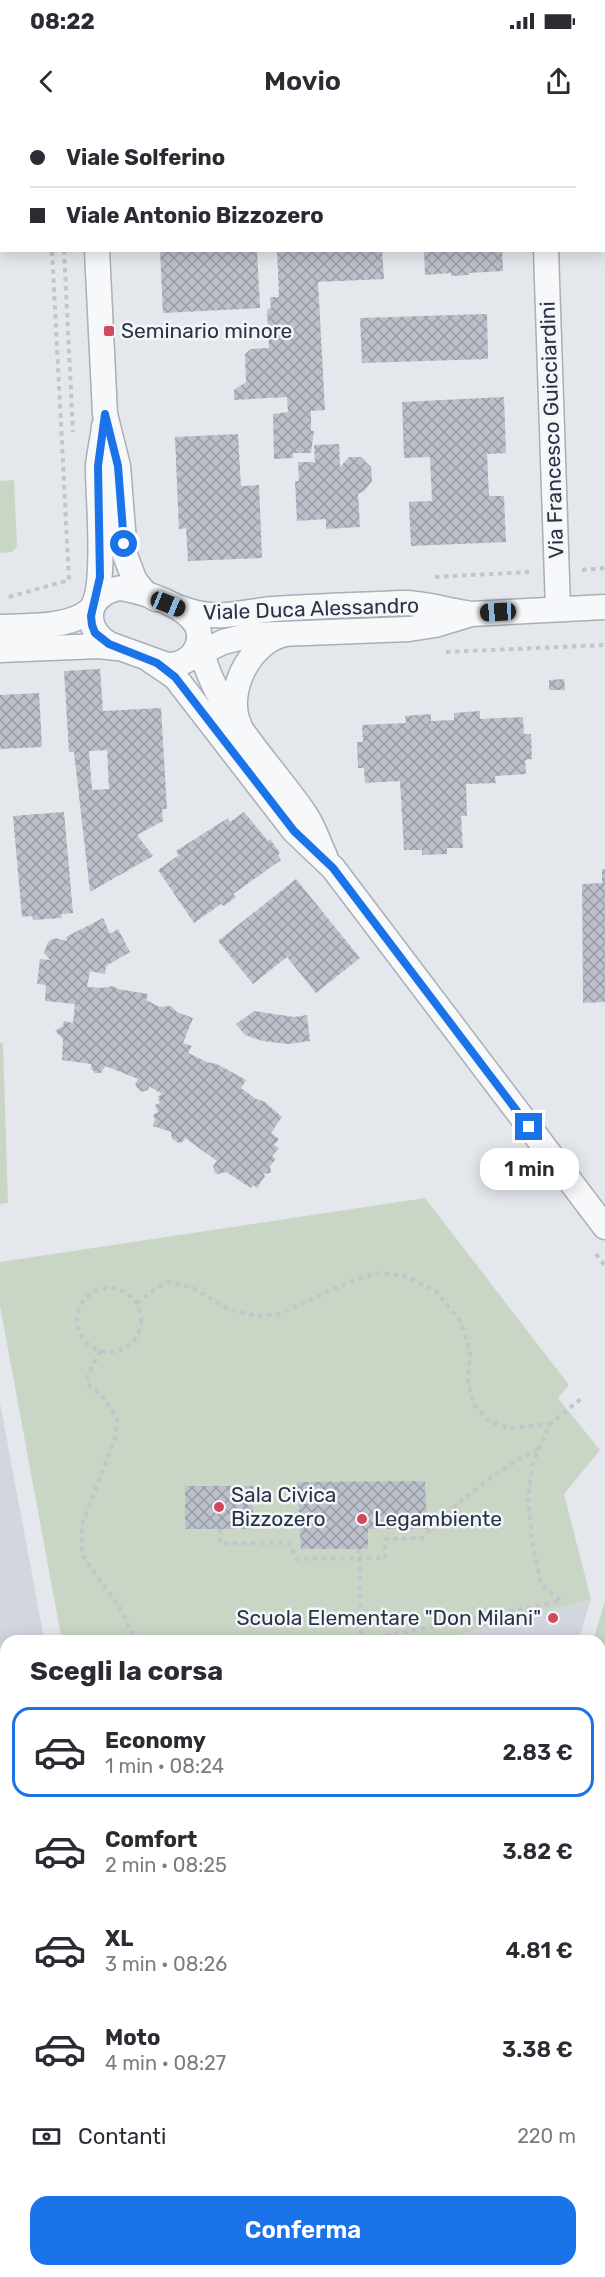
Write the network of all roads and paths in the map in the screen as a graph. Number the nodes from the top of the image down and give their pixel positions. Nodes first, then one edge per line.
1 (52, 252) edge
2 (97, 252) edge
3 (546, 252) edge
4 (105, 414) junction
5 (605, 568) edge
6 (557, 571) junction
7 (426, 578) dead end
8 (21, 599) dead end
9 (156, 599) junction
10 (0, 600) edge
11 (92, 607) junction
12 (605, 607) edge
13 (180, 608) junction
14 (558, 609) junction
15 (478, 613) junction
16 (0, 627) edge
17 (290, 633) junction
18 (0, 650) edge
19 (123, 650) junction
20 (195, 650) junction
21 (150, 660) junction
22 (242, 728) junction
23 (333, 868) junction
24 (605, 1227) edge
25 (593, 1251) dead end
26 (605, 1266) edge
27 (136, 1303) junction
28 (100, 1351) junction
29 (582, 1398) dead end
30 (550, 1424) junction
31 (539, 1449) junction
32 (220, 1529) dead end
33 (359, 1549) dead end
34 (360, 1559) junction
35 (132, 1635) edge
36 (360, 1635) edge
37 (390, 1635) edge

1 - 10 path
2 - 4 street
3 - 6 street, Via Francesco Guicciardini
4 - 9 street
4 - 11 street
5 - 6 path
6 - 7 path
6 - 14 street, Via Francesco Guicciardini
8 - 10 path
9 - 11 street, Viale Duca Alessandro
9 - 13 street, Viale Duca Alessandro
11 - 16 street, Viale Duca Alessandro
11 - 19 street
12 - 14 street, Viale Duca Alessandro
13 - 15 street, Viale Duca Alessandro
13 - 20 street
14 - 15 street, Viale Duca Alessandro
15 - 17 street, Viale Duca Alessandro
17 - 20 street, Viale Duca Alessandro
17 - 22 street
18 - 19 street
19 - 21 street
20 - 21 street
20 - 22 street
21 - 23 street
22 - 23 street
23 - 24 street
25 - 26 path
27 - 28 path
27 - 28 path
27 - 30 path
28 - 35 path
29 - 30 path
30 - 31 path
31 - 34 path
31 - 37 path
32 - 34 path
33 - 34 path
34 - 36 path

